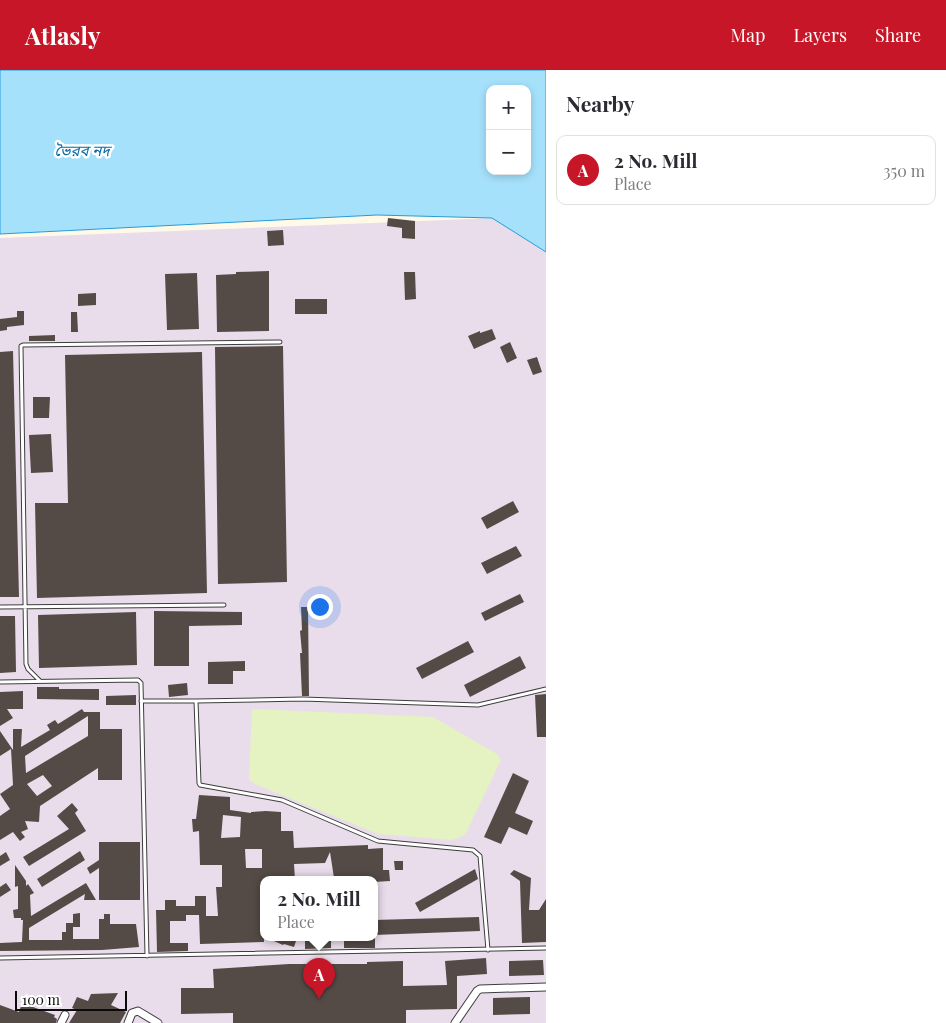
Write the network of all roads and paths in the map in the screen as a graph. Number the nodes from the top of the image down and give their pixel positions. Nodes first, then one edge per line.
1 (280, 342) dead end
2 (224, 606) dead end
3 (0, 607) edge
4 (26, 607) junction
5 (40, 681) junction
6 (0, 682) edge
7 (546, 689) edge
8 (141, 701) junction
9 (196, 701) junction
10 (546, 948) edge
11 (488, 950) junction
12 (147, 956) junction
13 (0, 958) edge
14 (546, 987) edge
15 (65, 1014) dead end
16 (61, 1023) edge
17 (128, 1023) edge
18 (158, 1023) edge
19 (455, 1023) edge

1 - 4 lane
2 - 4 lane
3 - 4 lane
4 - 5 lane
5 - 6 lane
5 - 8 lane
7 - 9 lane
8 - 9 lane
8 - 12 lane
9 - 11 lane
10 - 11 lane
11 - 12 lane
12 - 13 lane
14 - 19 street
15 - 16 street
17 - 18 street

